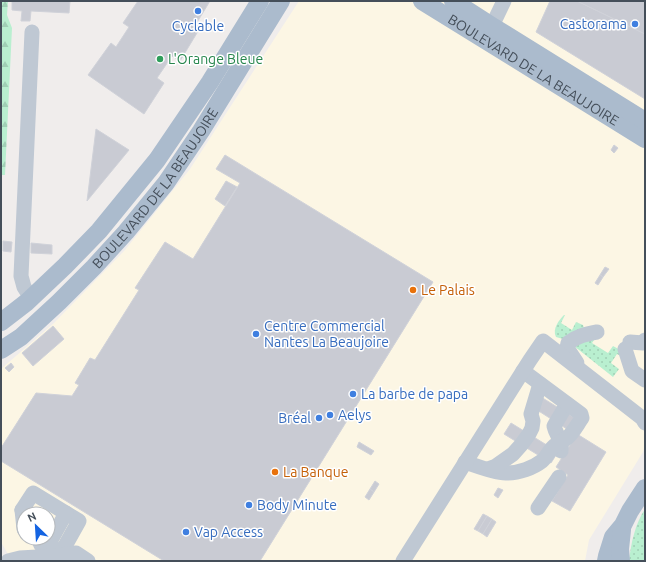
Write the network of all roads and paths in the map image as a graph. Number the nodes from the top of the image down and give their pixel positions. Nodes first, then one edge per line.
1 (260, 1) edge
2 (281, 1) edge
3 (422, 1) edge
4 (453, 1) edge
5 (504, 1) edge
6 (492, 26) junction
7 (32, 32) dead end
8 (645, 121) edge
9 (645, 139) edge
10 (31, 298) junction
11 (1, 322) edge
12 (597, 332) dead end
13 (21, 337) junction
14 (634, 344) edge
15 (1, 350) edge
16 (1, 357) edge
17 (523, 371) junction
18 (582, 371) junction
19 (645, 380) edge
20 (540, 384) junction
21 (567, 404) junction
22 (644, 419) edge
23 (561, 442) junction
24 (465, 462) junction
25 (488, 469) junction
26 (559, 477) dead end
27 (645, 488) edge
28 (26, 506) edge
29 (54, 506) edge
30 (56, 507) edge
31 (538, 508) dead end
32 (623, 525) junction
33 (56, 531) edge
34 (42, 546) edge
35 (51, 546) edge
36 (55, 559) edge
37 (8, 561) edge
38 (88, 561) edge
39 (403, 561) edge
40 (606, 561) edge
41 (621, 561) edge

1 - 10 main road, BOULEVARD DE LA BEAUJOIRE
2 - 13 main road, BOULEVARD DE LA BEAUJOIRE
3 - 9 main road, BOULEVARD DE LA BEAUJOIRE
4 - 6 main road, BOULEVARD DE LA BEAUJOIRE
5 - 6 street
6 - 8 main road, BOULEVARD DE LA BEAUJOIRE
7 - 10 street
10 - 11 main road, BOULEVARD DE LA BEAUJOIRE
12 - 18 street
13 - 15 main road, BOULEVARD DE LA BEAUJOIRE
13 - 16 street
14 - 19 street
17 - 18 street
17 - 20 street
17 - 24 street
18 - 22 street
20 - 21 street
20 - 25 street
21 - 23 street
21 - 23 street
23 - 25 street
24 - 25 street
24 - 39 street
26 - 31 street
27 - 32 main road
28 - 29 street
30 - 33 street
32 - 40 main road
32 - 41 main road
34 - 36 street
35 - 36 street
36 - 37 street
36 - 38 street

